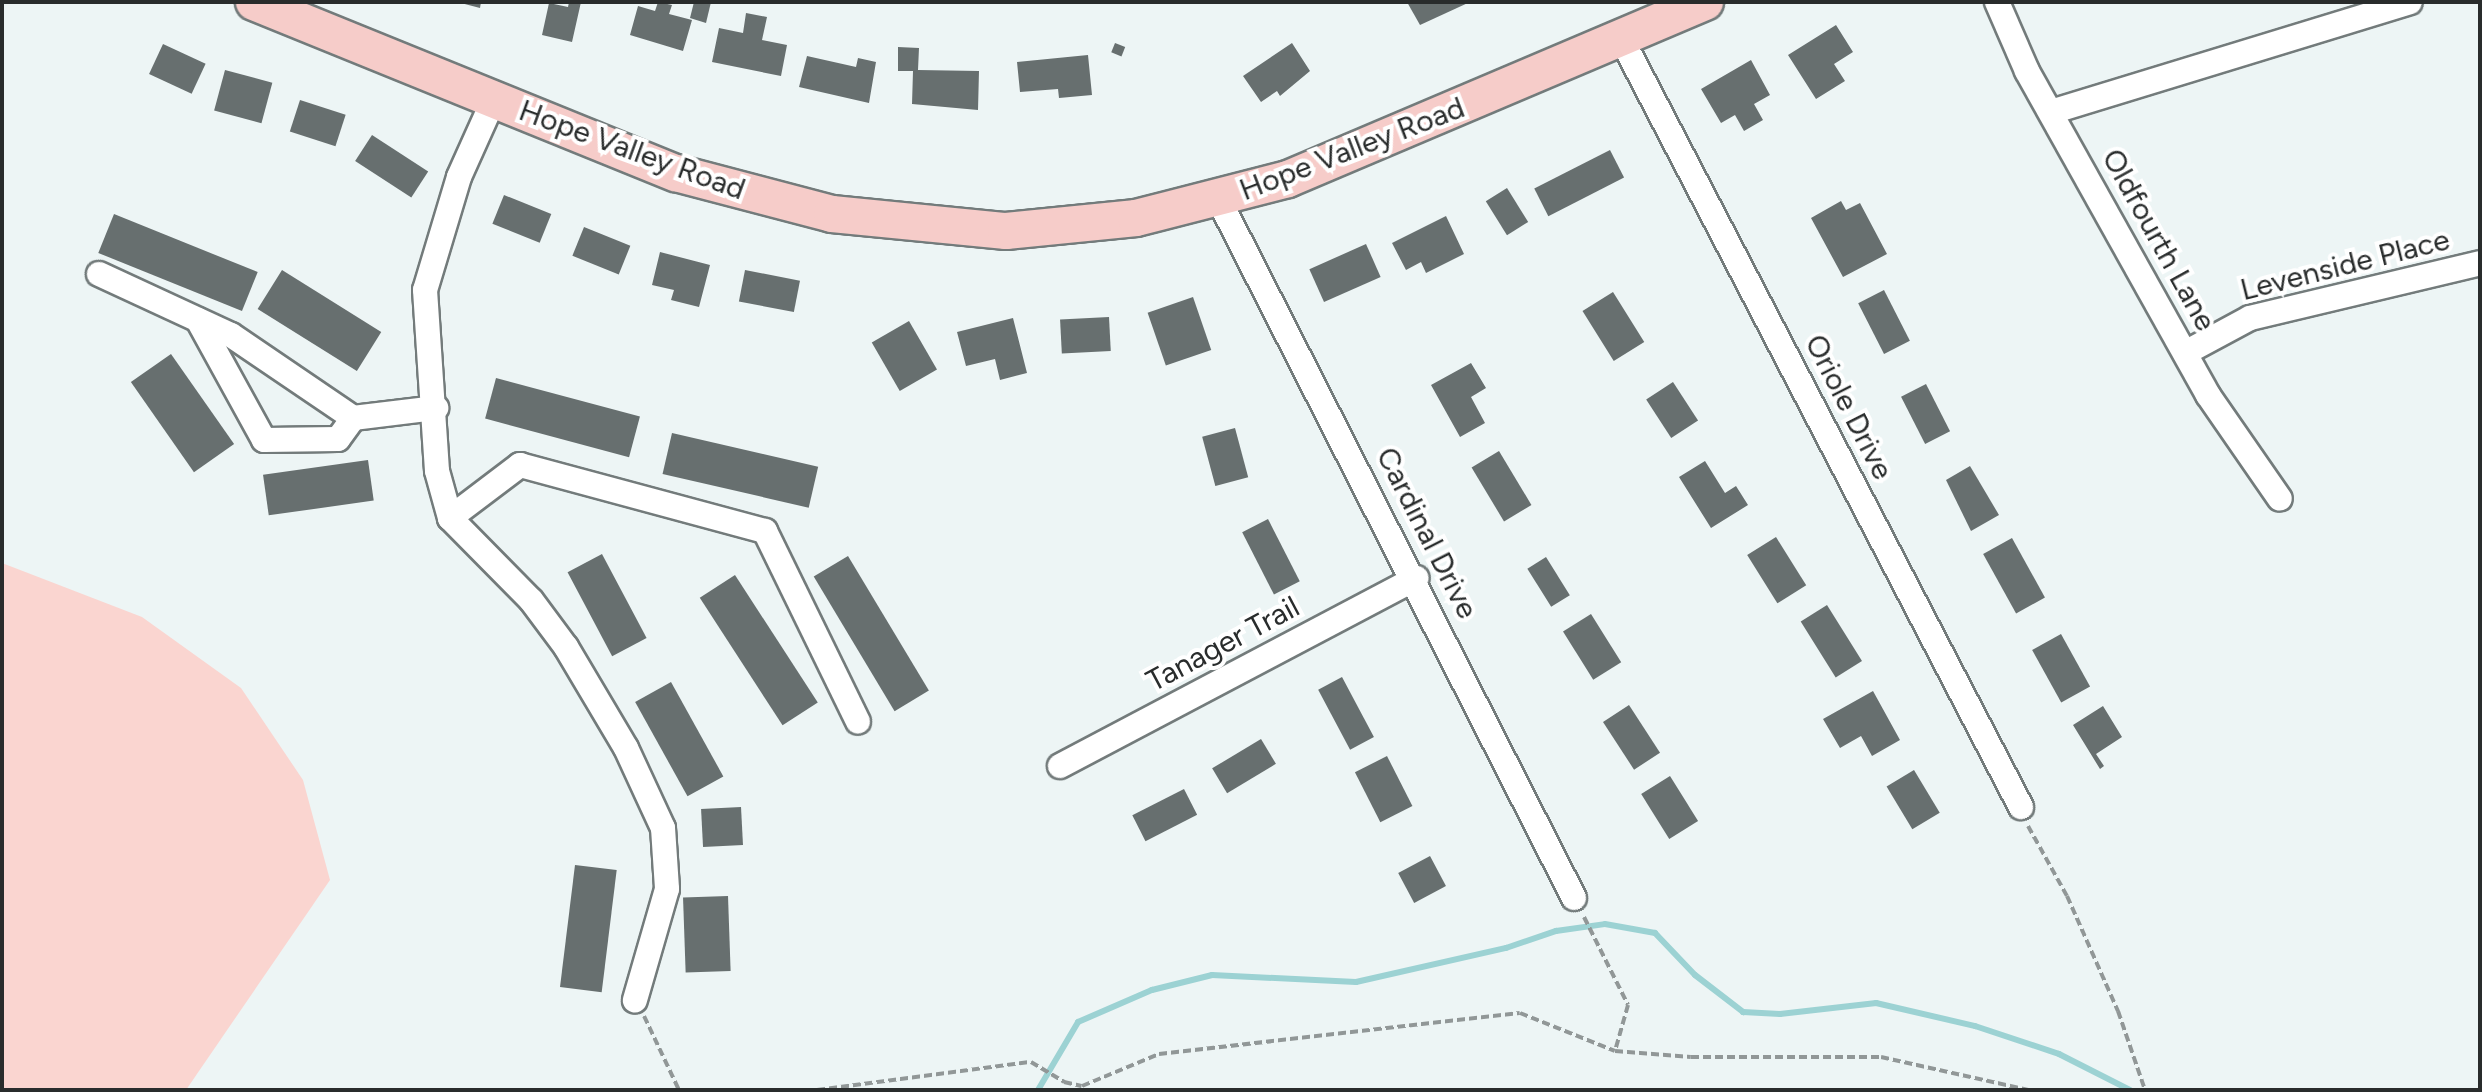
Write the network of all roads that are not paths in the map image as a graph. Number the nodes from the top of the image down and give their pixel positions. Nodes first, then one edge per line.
1 (254, 2) edge
2 (1705, 2) edge
3 (1997, 2) edge
4 (2410, 2) edge
5 (1621, 38) junction
6 (494, 99) junction
7 (2051, 112) junction
8 (1219, 200) junction
9 (2480, 263) edge
10 (99, 274) dead end
11 (198, 320) junction
12 (2185, 353) junction
13 (436, 408) junction
14 (353, 418) junction
15 (2280, 499) dead end
16 (450, 518) junction
17 (1416, 578) junction
18 (858, 722) dead end
19 (1060, 766) dead end
20 (2021, 807) road end
21 (1574, 898) dead end
22 (635, 1000) road end

1 - 6 main road, Hope Valley Road
2 - 5 main road, Hope Valley Road
3 - 7 street, Oldfourth Lane
4 - 7 street
5 - 8 main road, Hope Valley Road
5 - 20 street, Oriole Drive
6 - 8 main road, Hope Valley Road
6 - 13 street
7 - 12 street, Oldfourth Lane
8 - 17 street, Cardinal Drive
9 - 12 street, Levenside Place
10 - 11 street
11 - 14 street
11 - 14 street
12 - 15 street, Oldfourth Lane
13 - 14 street
13 - 16 street
16 - 18 street
16 - 22 street
17 - 19 street, Tanager Trail
17 - 21 street, Cardinal Drive

